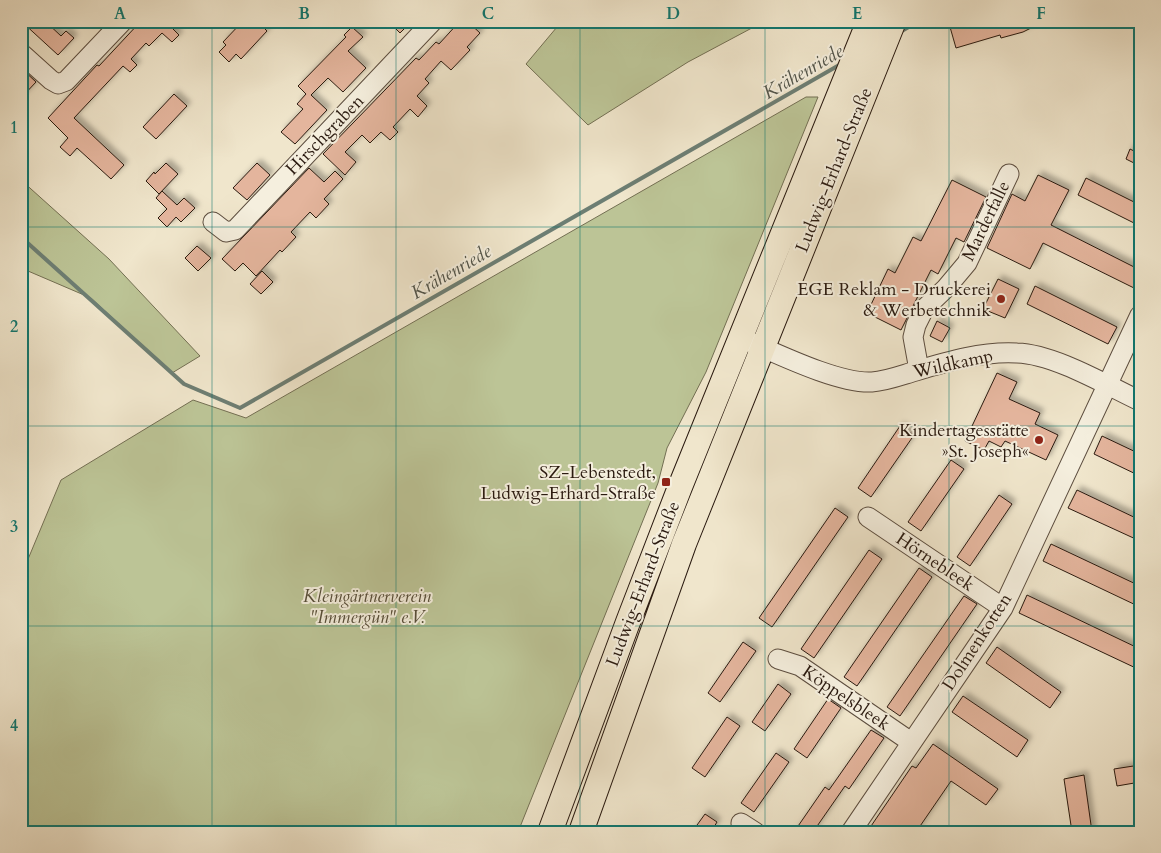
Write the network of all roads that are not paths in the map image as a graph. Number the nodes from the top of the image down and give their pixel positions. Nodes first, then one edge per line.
1 (123, 21) edge
2 (433, 21) edge
3 (885, 23) edge
4 (21, 53) edge
5 (1010, 174) dead end
6 (212, 222) dead end
7 (1140, 315) edge
8 (740, 337) junction
9 (762, 347) junction
10 (920, 370) junction
11 (1106, 385) junction
12 (1140, 401) edge
13 (868, 517) dead end
14 (1003, 608) junction
15 (778, 659) dead end
16 (911, 742) junction
17 (550, 832) edge
18 (581, 832) edge
19 (850, 832) edge

1 - 4 street
2 - 6 street, Hirschgraben
3 - 8 main road, Ludwig-Erhard-Straße
3 - 9 main road, Ludwig-Erhard-Straße
5 - 10 street, Marderfalle
7 - 11 street, Dolmenkotten
8 - 9 street
8 - 17 main road, Ludwig-Erhard-Straße
9 - 10 street, Wildkamp
9 - 18 main road, Ludwig-Erhard-Straße
10 - 11 street, Wildkamp
11 - 12 street, Wildkamp
11 - 14 street, Dolmenkotten
13 - 14 street, Hörnebleek
14 - 16 street, Dolmenkotten
15 - 16 street, Köppelsbleek
16 - 19 street, Dolmenkotten

